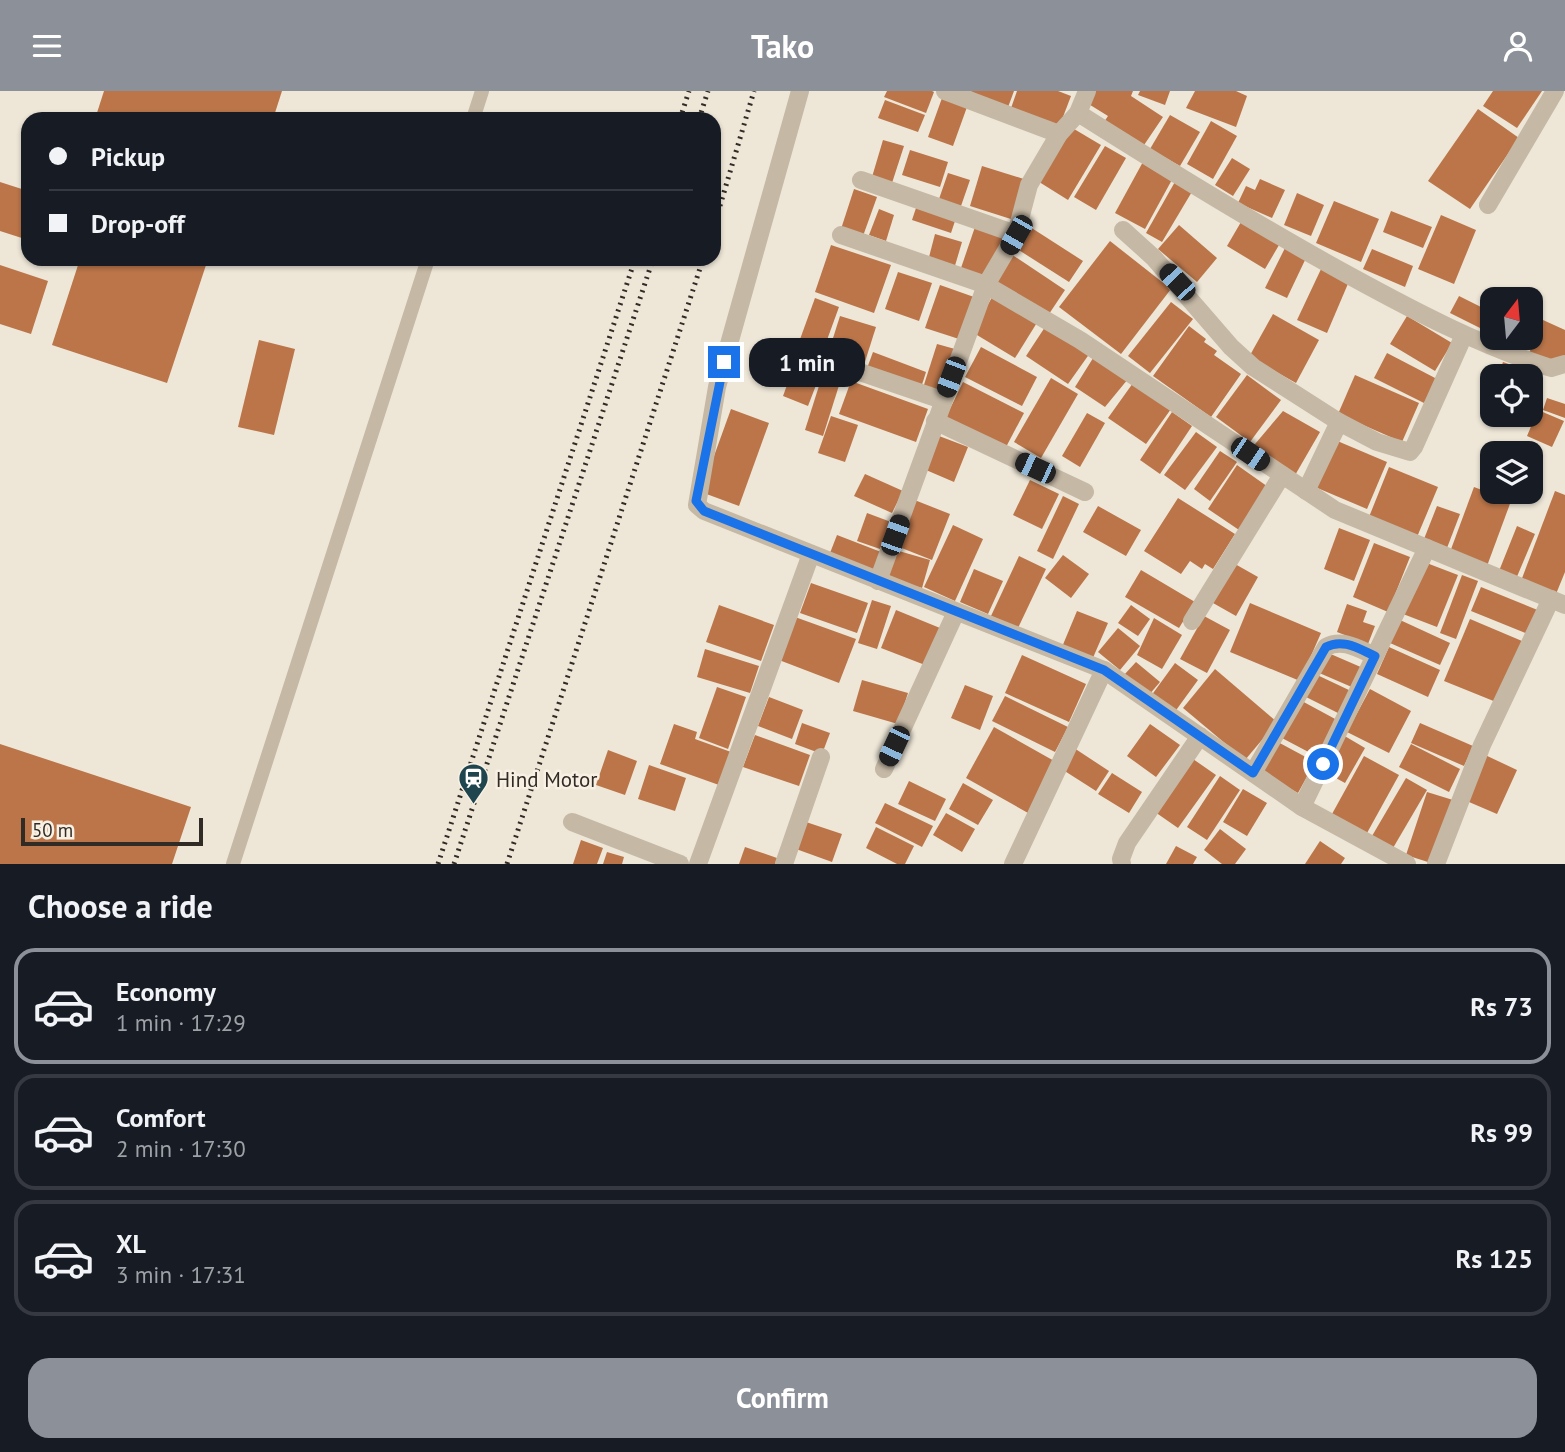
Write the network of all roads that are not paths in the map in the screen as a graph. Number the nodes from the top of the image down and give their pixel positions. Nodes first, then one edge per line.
1 (482, 91) edge
2 (800, 91) edge
3 (945, 91) edge
4 (1087, 91) edge
5 (1555, 91) edge
6 (475, 112) edge
7 (1078, 113) junction
8 (1059, 134) junction
9 (861, 180) dead end
10 (1488, 205) dead end
11 (1123, 230) dead end
12 (841, 235) dead end
13 (1016, 235) junction
14 (426, 266) edge
15 (986, 285) junction
16 (1464, 335) junction
17 (798, 351) dead end
18 (1565, 365) edge
19 (942, 400) junction
20 (935, 421) junction
21 (1339, 422) junction
22 (1282, 475) junction
23 (1306, 491) junction
24 (1085, 492) dead end
25 (1427, 548) junction
26 (811, 554) junction
27 (878, 581) junction
28 (1558, 602) edge
29 (956, 612) junction
30 (1192, 621) dead end
31 (1375, 656) junction
32 (1104, 670) junction
33 (1200, 736) junction
34 (821, 757) dead end
35 (884, 769) dead end
36 (1253, 773) junction
37 (1302, 807) junction
38 (572, 822) dead end
39 (1120, 862) edge
40 (233, 864) edge
41 (680, 864) edge
42 (698, 864) edge
43 (784, 864) edge
44 (1013, 864) edge
45 (1407, 864) edge
46 (1436, 864) edge

1 - 6 lane
2 - 26 street
3 - 8 street
4 - 7 street
5 - 10 street
7 - 8 street
7 - 16 street
8 - 13 street
9 - 13 street
11 - 21 street
12 - 15 street
13 - 15 street
14 - 40 lane
15 - 19 street
15 - 22 street
16 - 18 street
16 - 21 street
17 - 19 street
19 - 20 street
20 - 24 street
20 - 27 street
21 - 23 street
22 - 23 street
22 - 30 street
23 - 25 street
25 - 28 street
25 - 31 street
26 - 27 street
26 - 42 street
27 - 29 street
28 - 46 street
29 - 32 street
29 - 35 street
31 - 36 street
31 - 37 street
32 - 33 street
32 - 44 street
33 - 36 street
33 - 39 street
34 - 43 street
36 - 37 street
37 - 45 street
38 - 41 street

